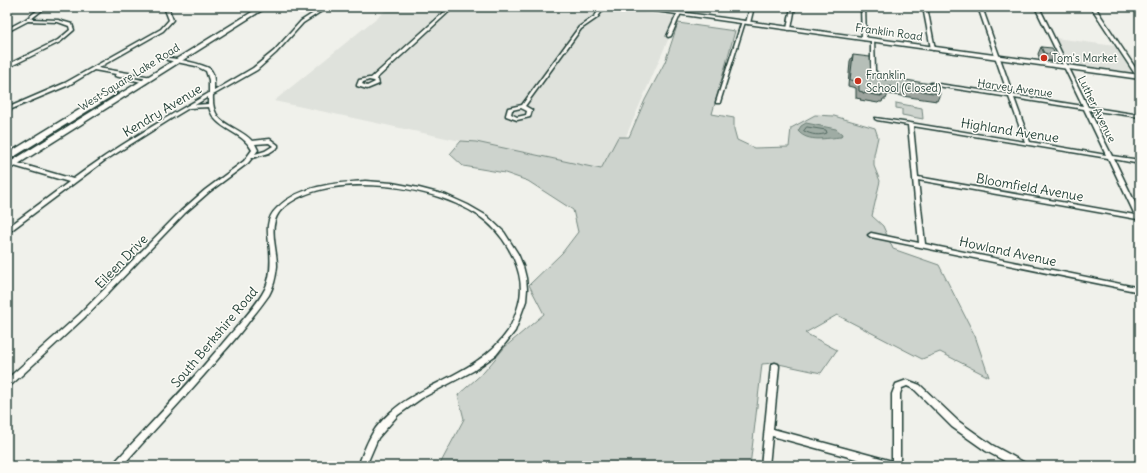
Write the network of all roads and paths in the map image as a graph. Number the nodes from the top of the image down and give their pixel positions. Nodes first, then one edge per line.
1 (44, 7) edge
2 (166, 7) edge
3 (253, 7) edge
4 (264, 7) edge
5 (326, 7) edge
6 (452, 7) edge
7 (603, 7) edge
8 (634, 7) edge
9 (752, 7) edge
10 (793, 7) edge
11 (863, 7) edge
12 (925, 7) edge
13 (980, 7) edge
14 (1037, 7) edge
15 (1093, 7) edge
16 (679, 13) junction
17 (27, 20) junction
18 (745, 23) junction
19 (790, 29) junction
20 (7, 31) edge
21 (669, 36) dead end
22 (864, 39) junction
23 (872, 40) junction
24 (933, 49) junction
25 (999, 58) junction
26 (168, 59) junction
27 (177, 61) junction
28 (7, 67) edge
29 (1066, 67) junction
30 (93, 70) junction
31 (1139, 77) edge
32 (142, 79) junction
33 (373, 79) dead end
34 (900, 80) edge
35 (923, 83) edge
36 (211, 94) junction
37 (1012, 97) junction
38 (718, 102) dead end
39 (210, 105) junction
40 (524, 106) dead end
41 (186, 108) junction
42 (1085, 108) junction
43 (7, 110) edge
44 (1140, 116) edge
45 (877, 119) dead end
46 (910, 124) junction
47 (252, 143) junction
48 (1028, 144) junction
49 (252, 156) junction
50 (1110, 157) junction
51 (1140, 162) edge
52 (8, 163) edge
53 (915, 178) junction
54 (73, 181) junction
55 (1140, 219) edge
56 (7, 231) edge
57 (871, 235) dead end
58 (922, 245) junction
59 (1140, 290) edge
60 (775, 366) dead end
61 (7, 384) edge
62 (768, 431) junction
63 (117, 466) edge
64 (362, 466) edge
65 (764, 466) edge
66 (896, 466) edge
67 (1022, 466) edge

1 - 17 street
2 - 30 street
3 - 26 highway, West Square Lake Road
4 - 27 highway, West Square Lake Road
5 - 36 street, Kendry Avenue
6 - 33 street
7 - 40 street
8 - 16 street, Franklin Road
9 - 18 street
10 - 19 street
11 - 22 street
12 - 24 street
13 - 25 street
14 - 29 street, Luther Avenue
15 - 31 street
16 - 18 street, Franklin Road
16 - 21 street
17 - 20 street
17 - 28 street
18 - 19 street, Franklin Road
18 - 38 street
19 - 22 street, Franklin Road
22 - 23 street, Franklin Road
23 - 24 street, Franklin Road
23 - 34 street
24 - 25 street, Franklin Road
25 - 29 street, Franklin Road
25 - 37 street
26 - 27 street
26 - 32 highway, West Square Lake Road
27 - 32 highway, West Square Lake Road
27 - 36 street
29 - 31 street, Franklin Road
29 - 42 street, Luther Avenue
30 - 32 street
30 - 43 street
32 - 52 highway, West Square Lake Road
35 - 37 street, Harvey Avenue
36 - 39 street
36 - 41 street, Kendry Avenue
37 - 42 street, Harvey Avenue
37 - 48 street
39 - 41 street
39 - 47 street
41 - 54 street, Kendry Avenue
42 - 44 street, Harvey Avenue
42 - 50 street, Luther Avenue
45 - 46 street, Highland Avenue
46 - 48 street, Highland Avenue
46 - 53 street
47 - 49 street
47 - 49 street, Eileen Drive
48 - 50 street, Highland Avenue
49 - 61 street, Eileen Drive
50 - 51 street, Highland Avenue
50 - 55 street, Luther Avenue
52 - 54 street
53 - 55 street, Bloomfield Avenue
53 - 58 street
54 - 56 street, Kendry Avenue
57 - 58 street, Howland Avenue
58 - 59 street, Howland Avenue
60 - 62 street
62 - 65 street
62 - 66 street
63 - 64 street, South Berkshire Road
66 - 67 street

